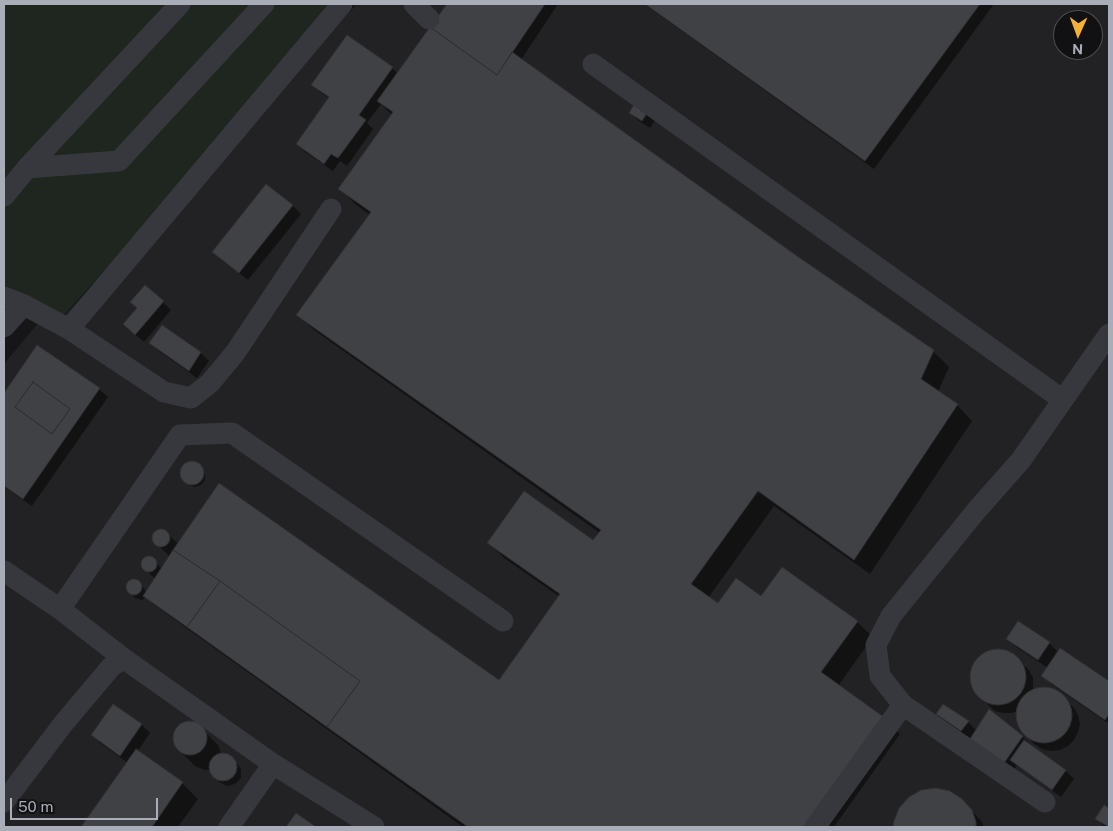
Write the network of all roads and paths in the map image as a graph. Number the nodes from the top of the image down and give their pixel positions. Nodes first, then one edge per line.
1 (180, 4) edge
2 (264, 4) edge
3 (342, 4) edge
4 (414, 4) edge
5 (429, 19) dead end
6 (593, 64) dead end
7 (27, 168) junction
8 (4, 196) edge
9 (331, 209) dead end
10 (4, 297) edge
11 (24, 305) junction
12 (4, 327) edge
13 (69, 329) junction
14 (1109, 334) edge
15 (1063, 400) junction
16 (4, 572) edge
17 (60, 609) junction
18 (503, 621) dead end
19 (123, 658) junction
20 (903, 705) junction
21 (273, 764) junction
22 (4, 802) edge
23 (1046, 802) dead end
24 (229, 827) edge
25 (374, 827) edge
26 (815, 827) edge

1 - 7 lane
2 - 7 lane
3 - 13 lane
4 - 5 lane
6 - 15 lane
7 - 8 lane
9 - 13 lane
10 - 11 lane
11 - 12 lane
11 - 13 lane
14 - 15 lane
15 - 20 lane
16 - 17 lane
17 - 18 lane
17 - 19 lane
19 - 21 lane
19 - 22 lane
20 - 23 lane
20 - 26 lane
21 - 24 lane
21 - 25 lane

